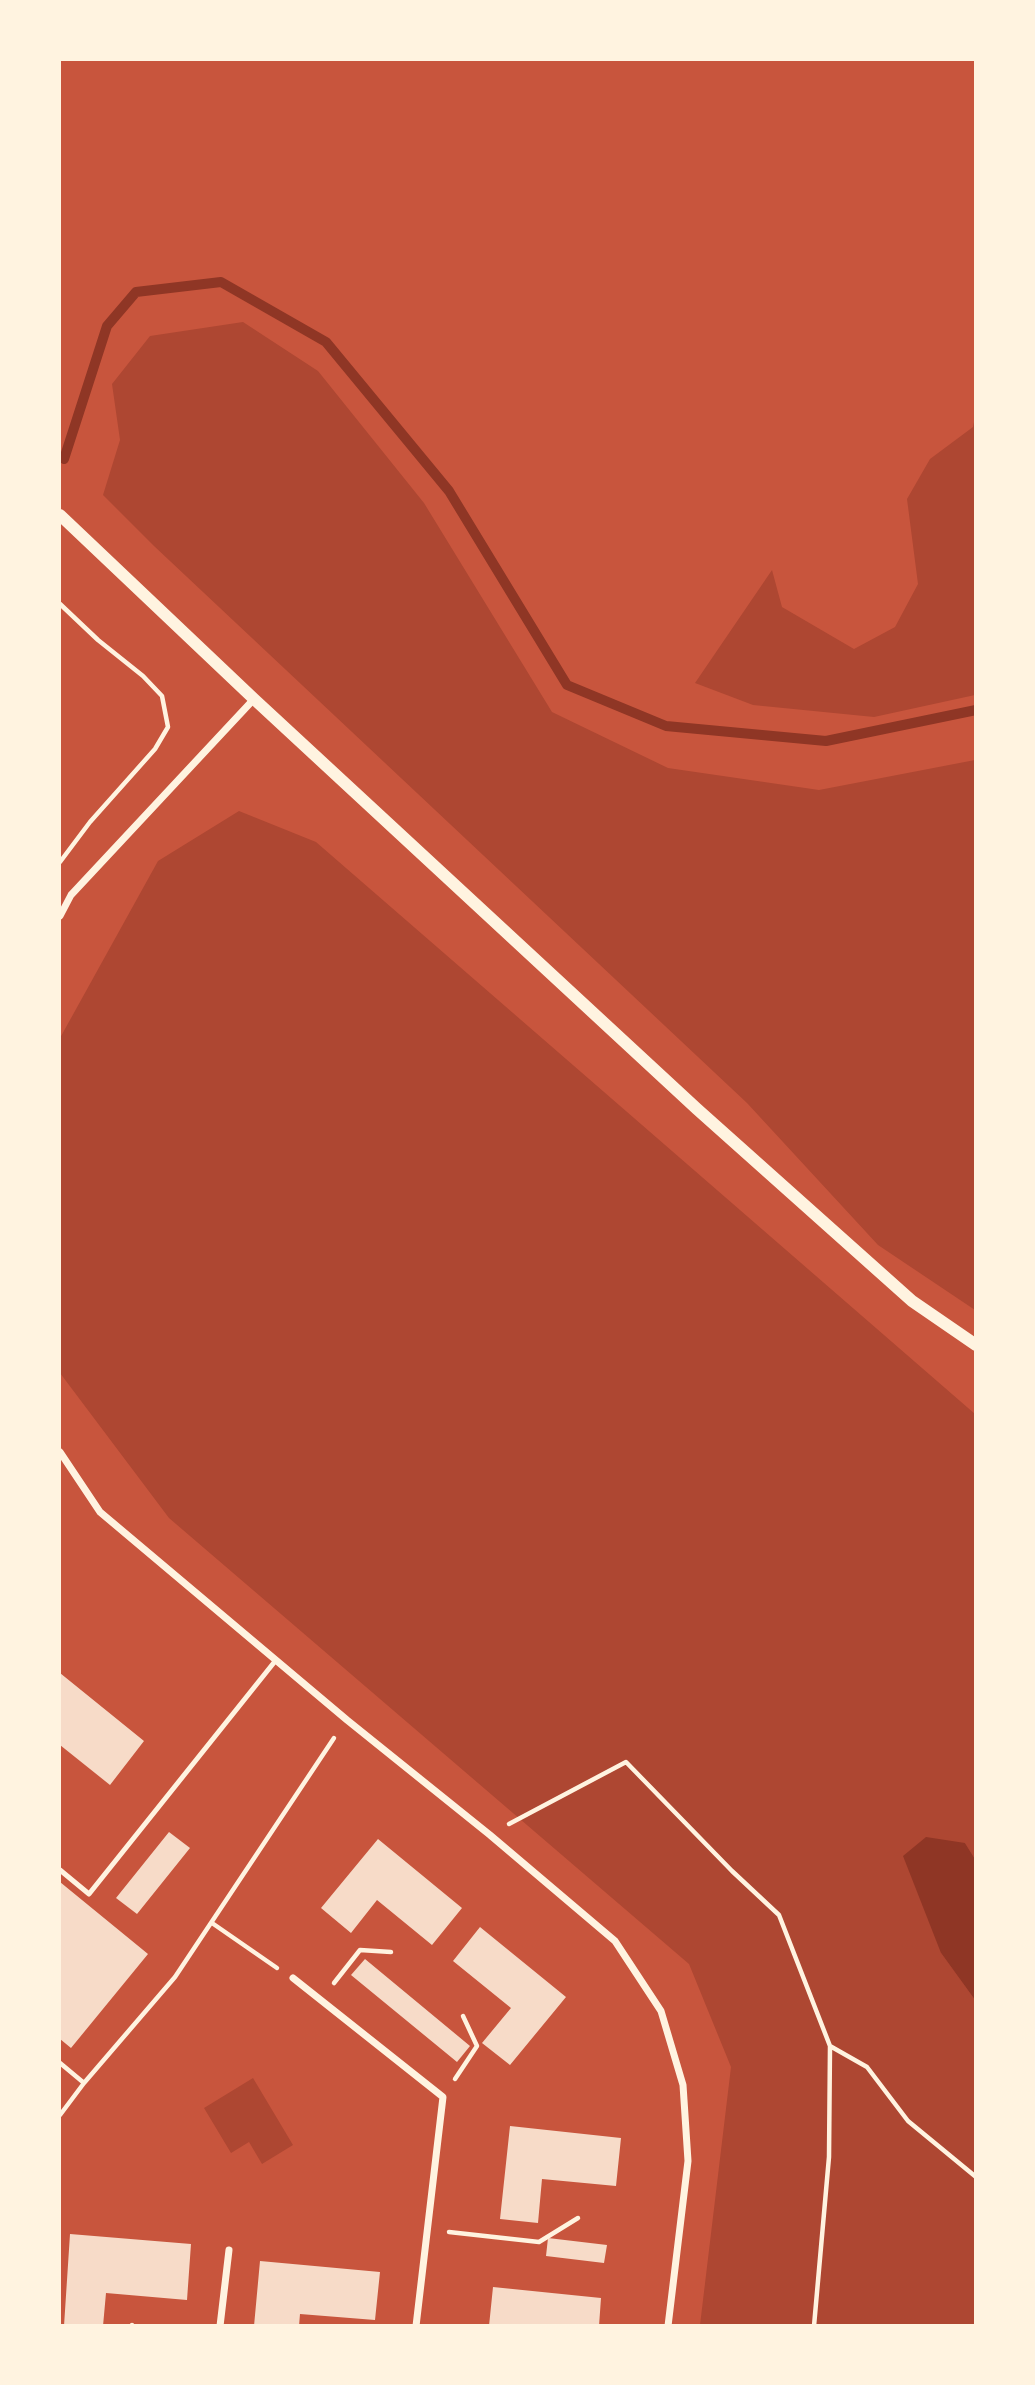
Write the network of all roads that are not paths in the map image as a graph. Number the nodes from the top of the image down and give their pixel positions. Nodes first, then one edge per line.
1 (60, 515) edge
2 (254, 699) junction
3 (60, 916) edge
4 (975, 1345) edge
5 (60, 1452) edge
6 (276, 1660) junction
7 (60, 1870) edge
8 (293, 1978) road end
9 (229, 2250) dead end
10 (220, 2326) edge
11 (416, 2326) edge
12 (668, 2326) edge

1 - 2 street
2 - 3 street
2 - 4 street
5 - 6 street
6 - 7 lane
6 - 12 street
8 - 11 street
9 - 10 street

